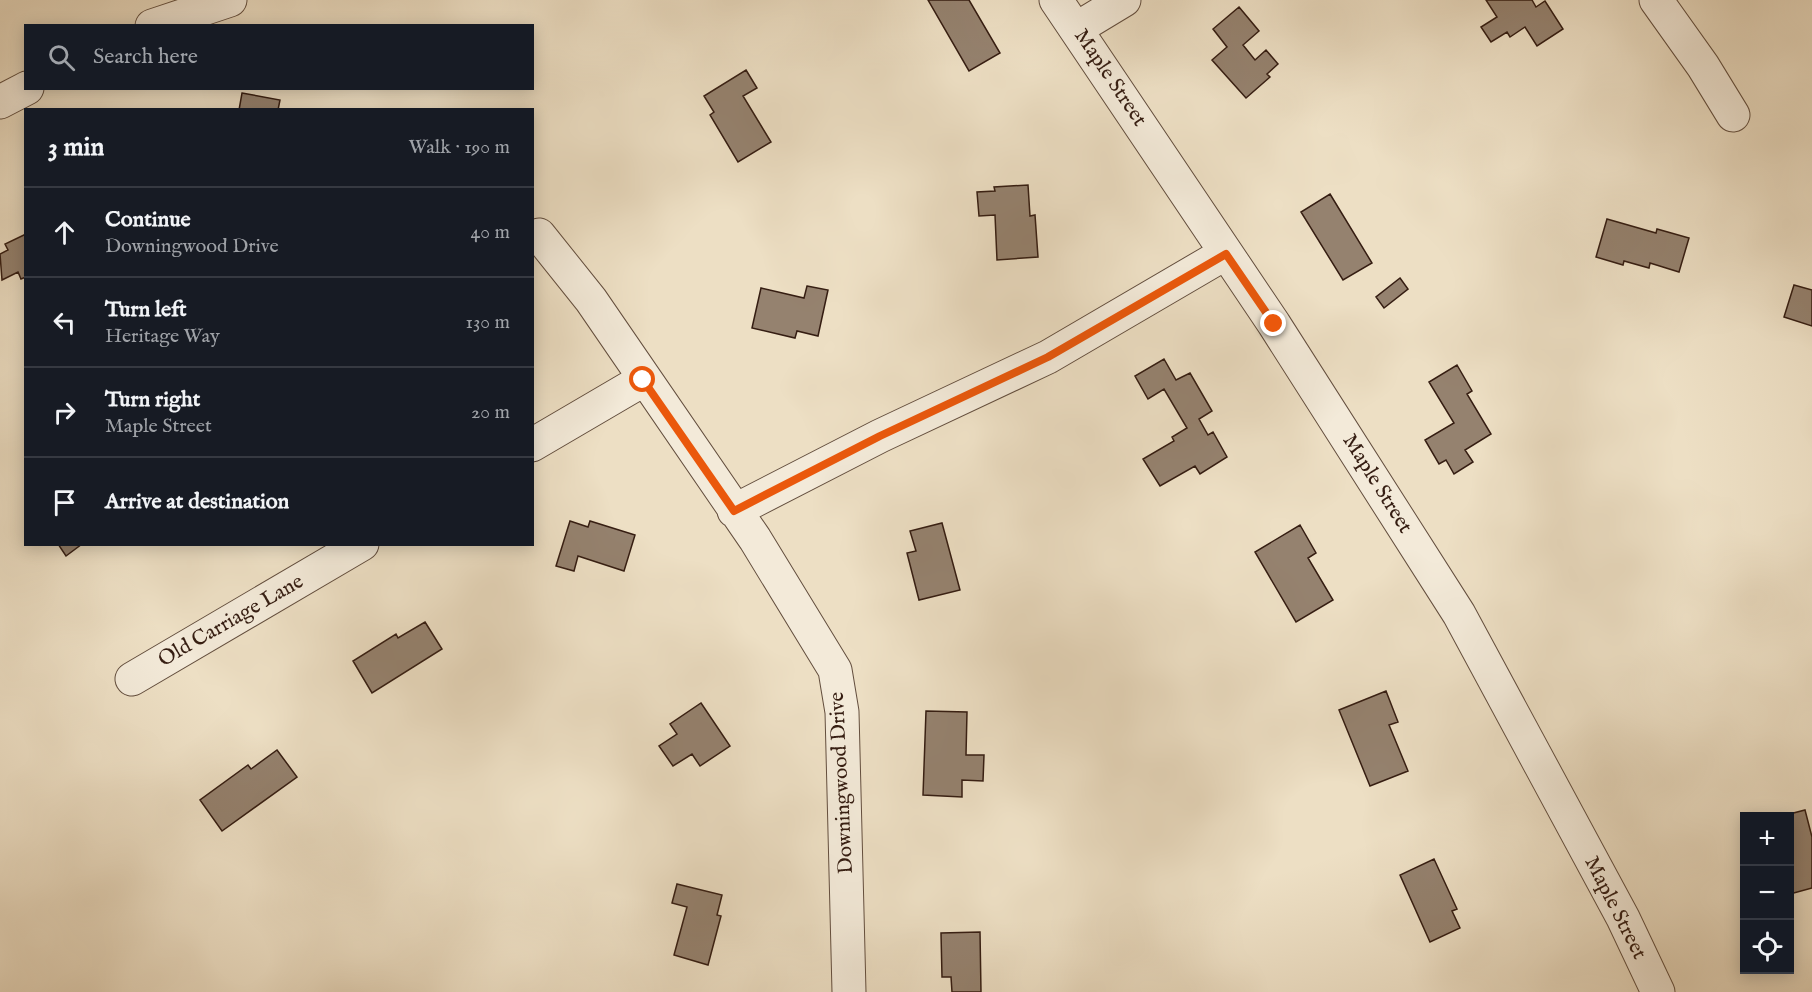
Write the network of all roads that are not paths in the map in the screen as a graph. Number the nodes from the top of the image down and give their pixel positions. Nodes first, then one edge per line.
1 (230, 0) edge
2 (1056, 0) edge
3 (1124, 0) edge
4 (1656, 0) edge
5 (158, 24) edge
6 (1076, 29) junction
7 (24, 90) edge
8 (0, 102) edge
9 (1733, 115) dead end
10 (539, 235) dead end
11 (1226, 254) junction
12 (643, 380) junction
13 (534, 444) edge
14 (734, 511) junction
15 (359, 546) edge
16 (132, 679) dead end
17 (849, 992) edge
18 (1658, 992) edge

1 - 5 street
2 - 6 street, Maple Street
3 - 6 street
4 - 9 street
6 - 11 street, Maple Street
7 - 8 street
10 - 12 street, Downingwood Drive
11 - 14 street
11 - 18 street, Maple Street
12 - 13 street
12 - 14 street, Downingwood Drive
14 - 17 street, Downingwood Drive
15 - 16 street, Old Carriage Lane

